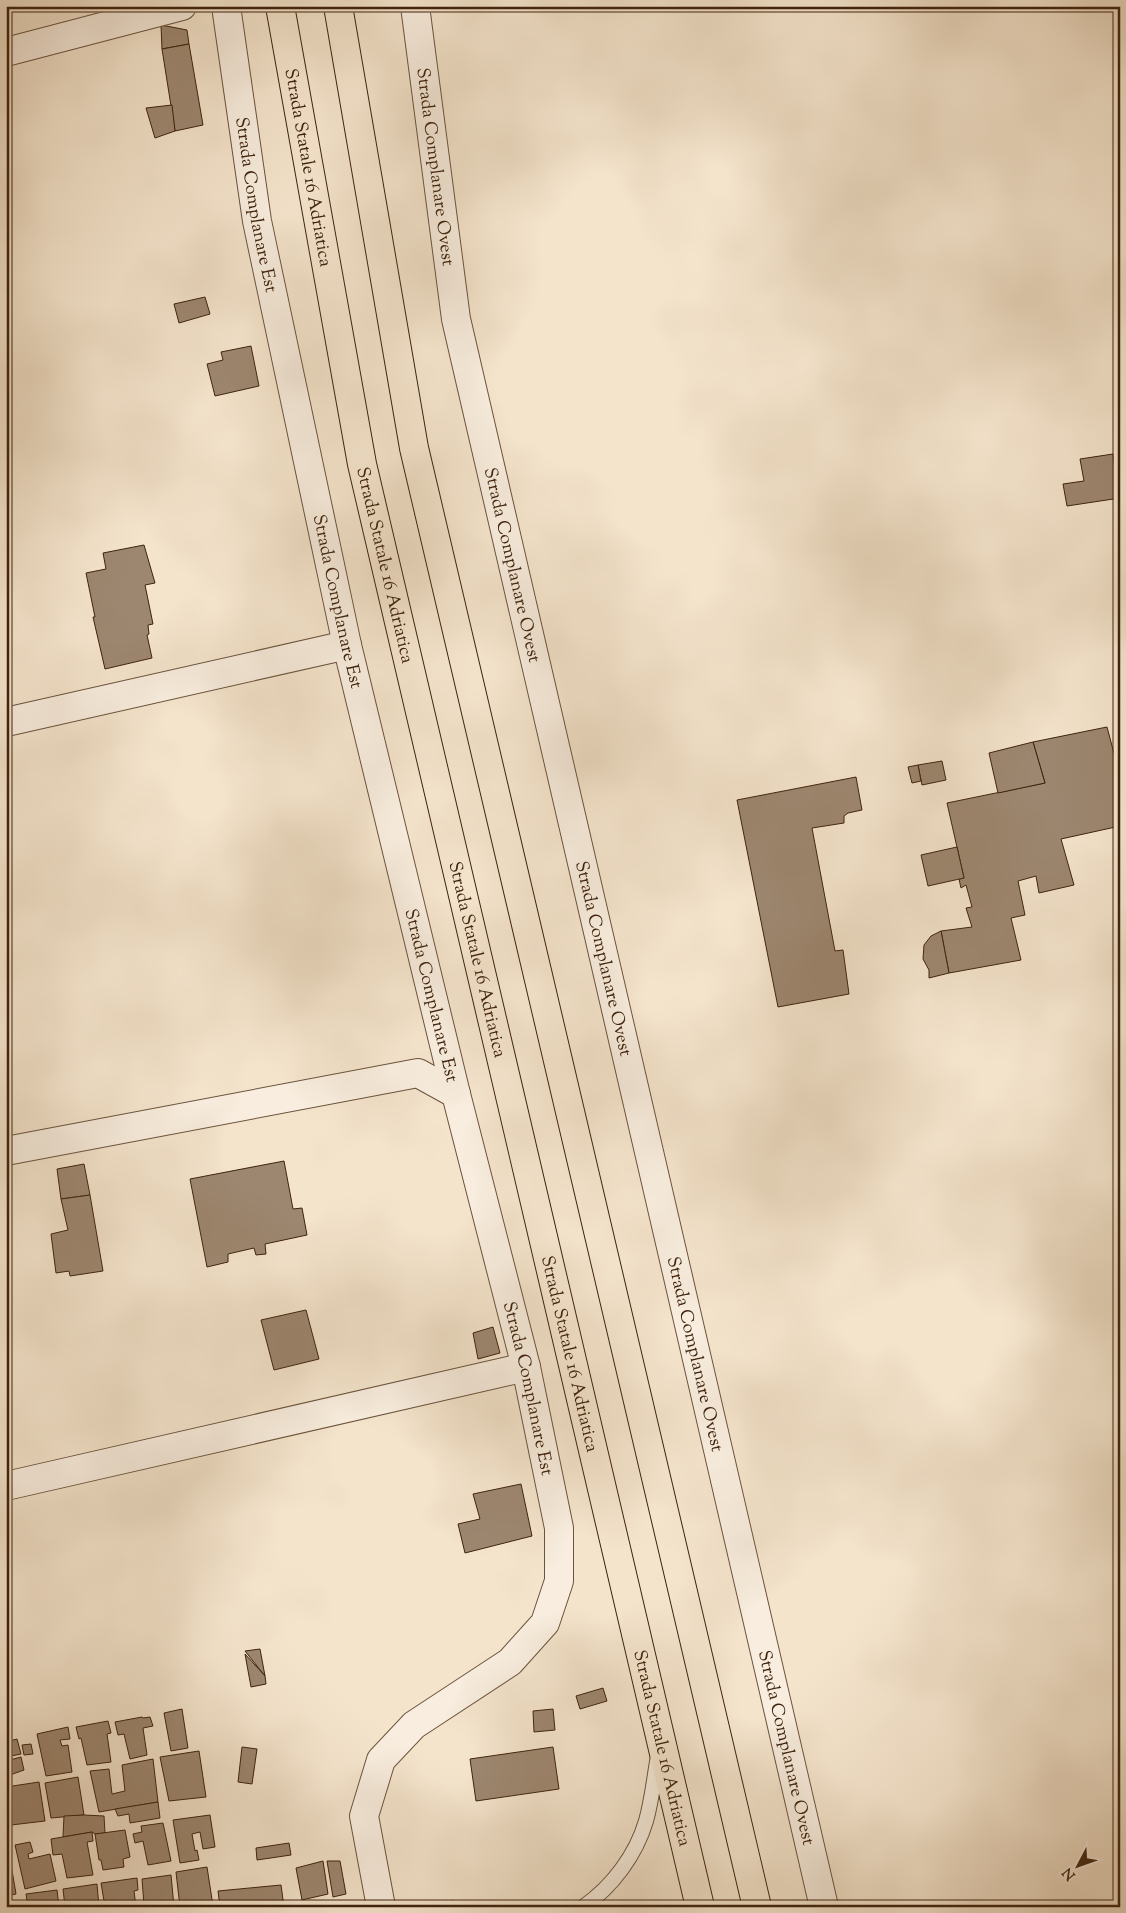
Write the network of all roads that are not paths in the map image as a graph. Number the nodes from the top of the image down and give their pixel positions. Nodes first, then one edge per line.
1 (182, 6) edge
2 (226, 6) edge
3 (280, 6) edge
4 (338, 6) edge
5 (415, 6) edge
6 (6, 52) edge
7 (347, 645) junction
8 (6, 722) edge
9 (456, 1094) junction
10 (6, 1151) edge
11 (526, 1367) junction
12 (6, 1486) edge
13 (661, 1741) junction
14 (381, 1907) edge
15 (583, 1907) edge
16 (700, 1907) edge
17 (757, 1907) edge
18 (824, 1907) edge

1 - 6 street
2 - 7 street, Strada Complanare Est
3 - 13 highway, Strada Statale 16 Adriatica
4 - 17 highway
5 - 18 street, Strada Complanare Ovest
7 - 8 street
7 - 9 street, Strada Complanare Est
9 - 10 street
9 - 11 street, Strada Complanare Est
11 - 12 street
11 - 14 street, Strada Complanare Est
13 - 15 lane
13 - 16 highway, Strada Statale 16 Adriatica

